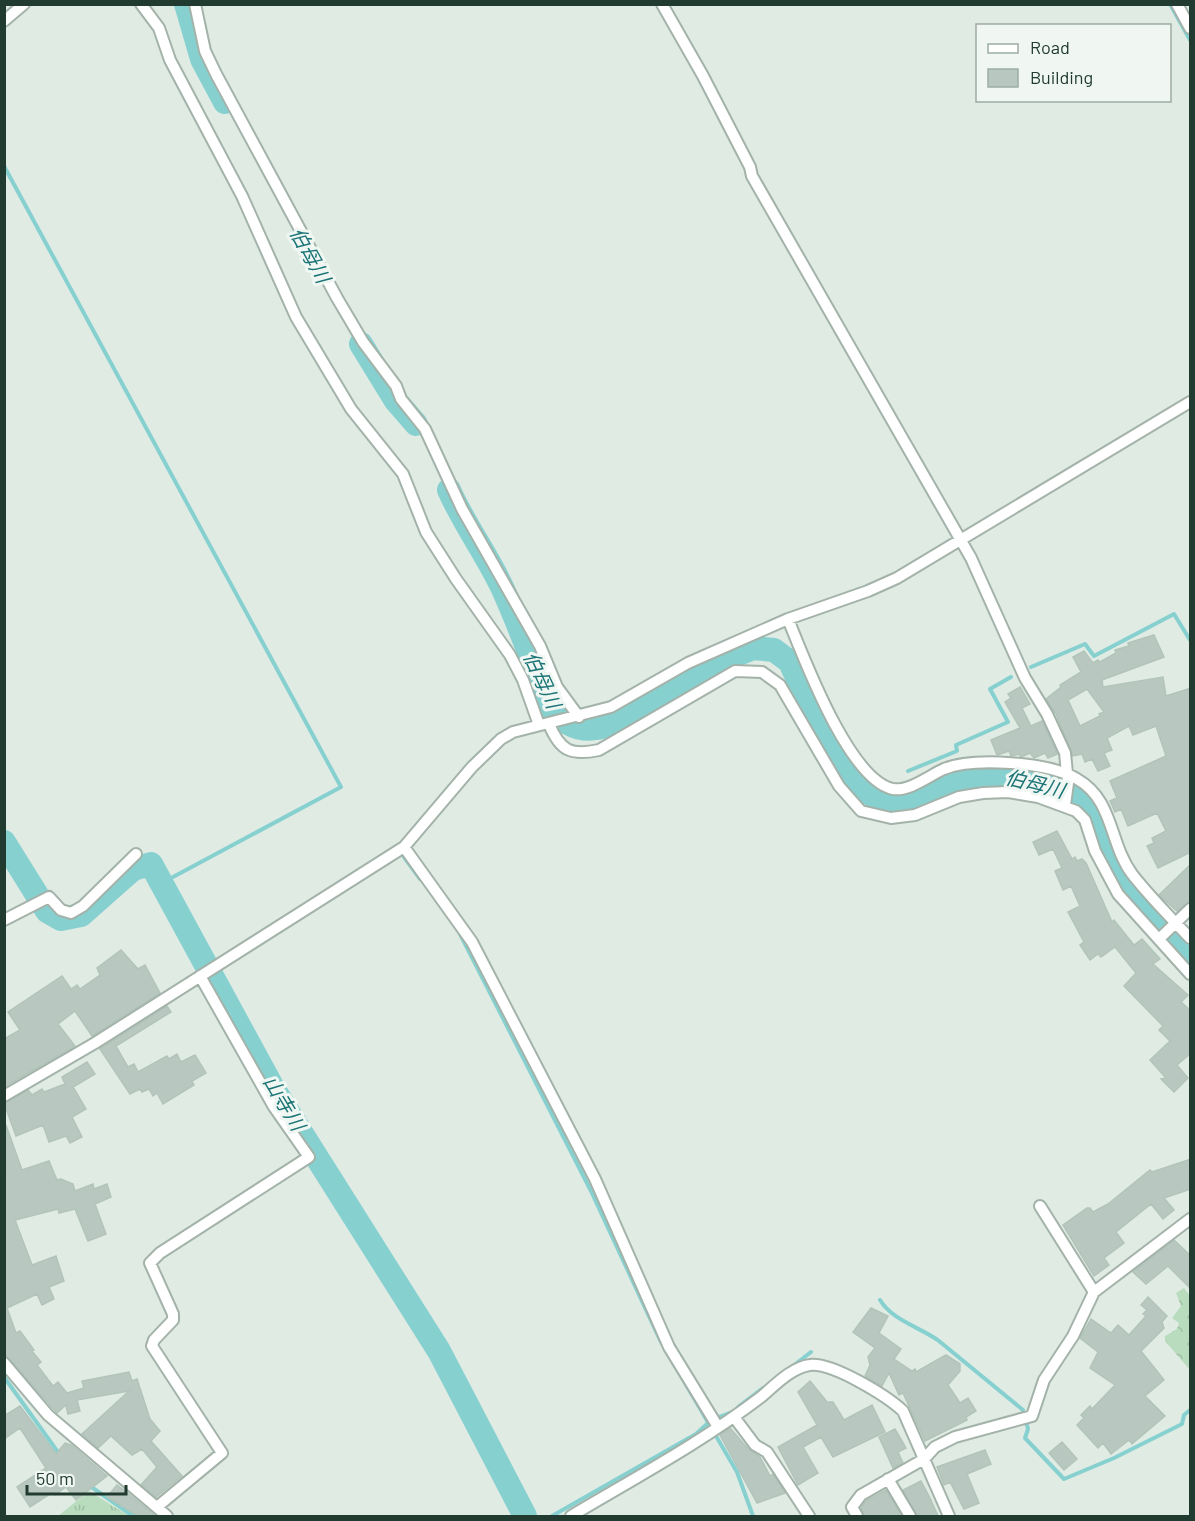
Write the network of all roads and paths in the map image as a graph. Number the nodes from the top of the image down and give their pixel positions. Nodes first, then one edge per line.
1 (24, 4) edge
2 (141, 4) edge
3 (195, 4) edge
4 (662, 4) edge
5 (1177, 4) edge
6 (4, 21) edge
7 (1191, 28) edge
8 (1191, 402) edge
9 (960, 537) junction
10 (788, 619) junction
11 (579, 717) junction
12 (544, 725) junction
13 (1068, 778) junction
14 (1065, 801) junction
15 (404, 847) junction
16 (136, 854) dead end
17 (1191, 909) edge
18 (4, 920) edge
19 (1175, 922) junction
20 (1191, 938) edge
21 (1159, 939) junction
22 (1191, 974) edge
23 (200, 975) junction
24 (4, 1096) edge
25 (1040, 1206) dead end
26 (1191, 1220) edge
27 (1094, 1292) junction
28 (4, 1363) edge
29 (734, 1417) junction
30 (718, 1427) junction
31 (924, 1459) junction
32 (888, 1479) junction
33 (157, 1507) junction
34 (167, 1516) edge
35 (571, 1516) edge
36 (809, 1516) edge
37 (854, 1516) edge
38 (910, 1516) edge
39 (949, 1516) edge

1 - 6 street
2 - 12 street
3 - 11 street
4 - 9 street
5 - 7 street
8 - 9 street
9 - 10 street
9 - 13 street
10 - 11 street
10 - 13 street
11 - 12 street
12 - 14 street
12 - 15 street
13 - 14 street
13 - 19 street
14 - 21 street
15 - 23 street
15 - 30 street
16 - 18 street
17 - 19 street
19 - 20 street
19 - 21 street
21 - 22 street
23 - 24 street
23 - 33 street
25 - 27 street
26 - 27 street
27 - 31 street
28 - 33 street
29 - 30 street
29 - 31 street
29 - 36 street
30 - 35 street
31 - 32 street
31 - 39 street
32 - 37 street
32 - 38 street
33 - 34 street

